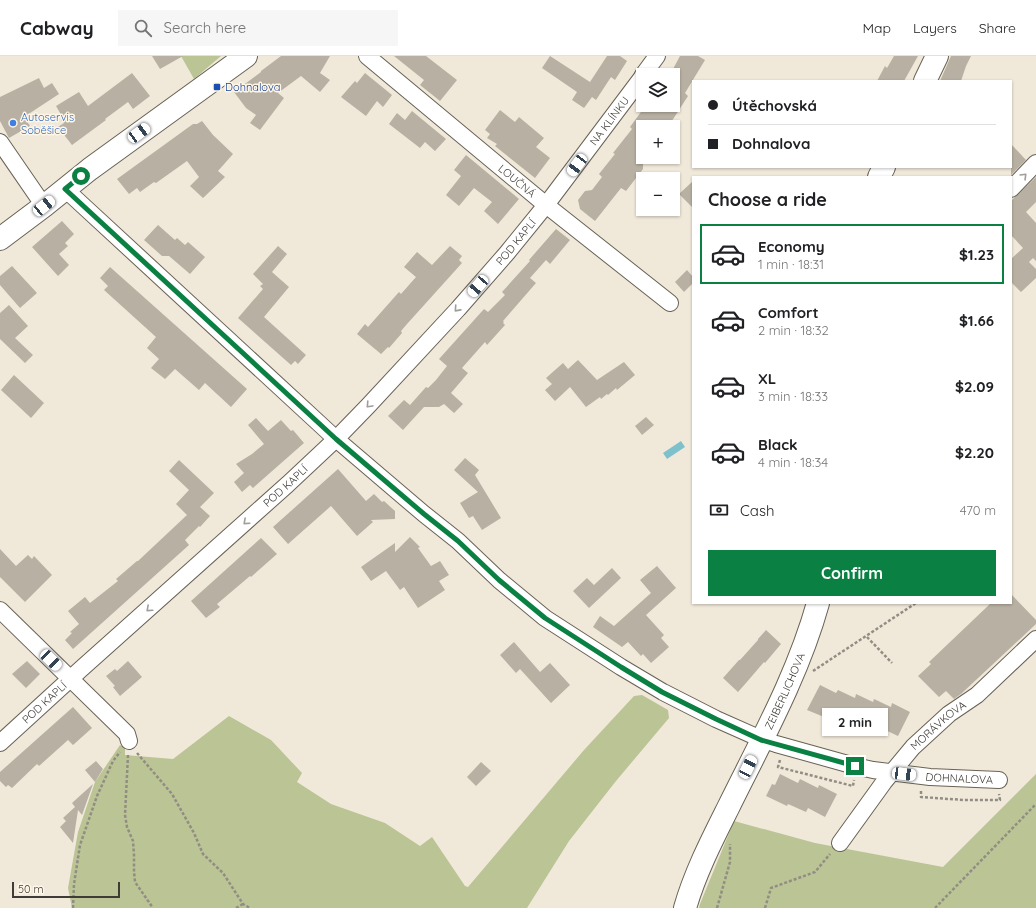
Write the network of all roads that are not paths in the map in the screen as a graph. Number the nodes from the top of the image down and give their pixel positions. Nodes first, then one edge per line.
1 (246, 56) edge
2 (367, 56) edge
3 (657, 56) edge
4 (937, 56) edge
5 (648, 68) edge
6 (925, 80) edge
7 (636, 84) edge
8 (0, 142) edge
9 (1036, 163) edge
10 (1012, 187) edge
11 (65, 189) junction
12 (546, 205) junction
13 (44, 206) junction
14 (0, 239) edge
15 (670, 303) dead end
16 (336, 439) junction
17 (818, 604) edge
18 (0, 610) edge
19 (1036, 639) edge
20 (70, 679) junction
21 (761, 740) junction
22 (129, 741) road end
23 (0, 743) edge
24 (891, 772) junction
25 (999, 780) dead end
26 (840, 843) road end
27 (685, 908) edge

1 - 11 street
2 - 12 street, LOUČNÁ
3 - 5 street, NA KLÍNKU
4 - 6 street
7 - 12 street, NA KLÍNKU
8 - 13 street
10 -> 9 street
11 - 13 street
11 - 16 street, DOHNALOVA
12 - 15 street, LOUČNÁ
12 -> 16 street, POD KAPLÍ
13 - 14 street
16 -> 20 street, POD KAPLÍ
16 - 21 street, DOHNALOVA
17 - 21 street, ZEIBERLICHOVA
18 - 20 street
19 - 24 street, MORÁVKOVA
20 - 22 street
20 - 23 street, POD KAPLÍ
21 - 24 street, DOHNALOVA
21 - 27 street, ZEIBERLICHOVA
24 - 25 street, DOHNALOVA
24 - 26 street, MORÁVKOVA

